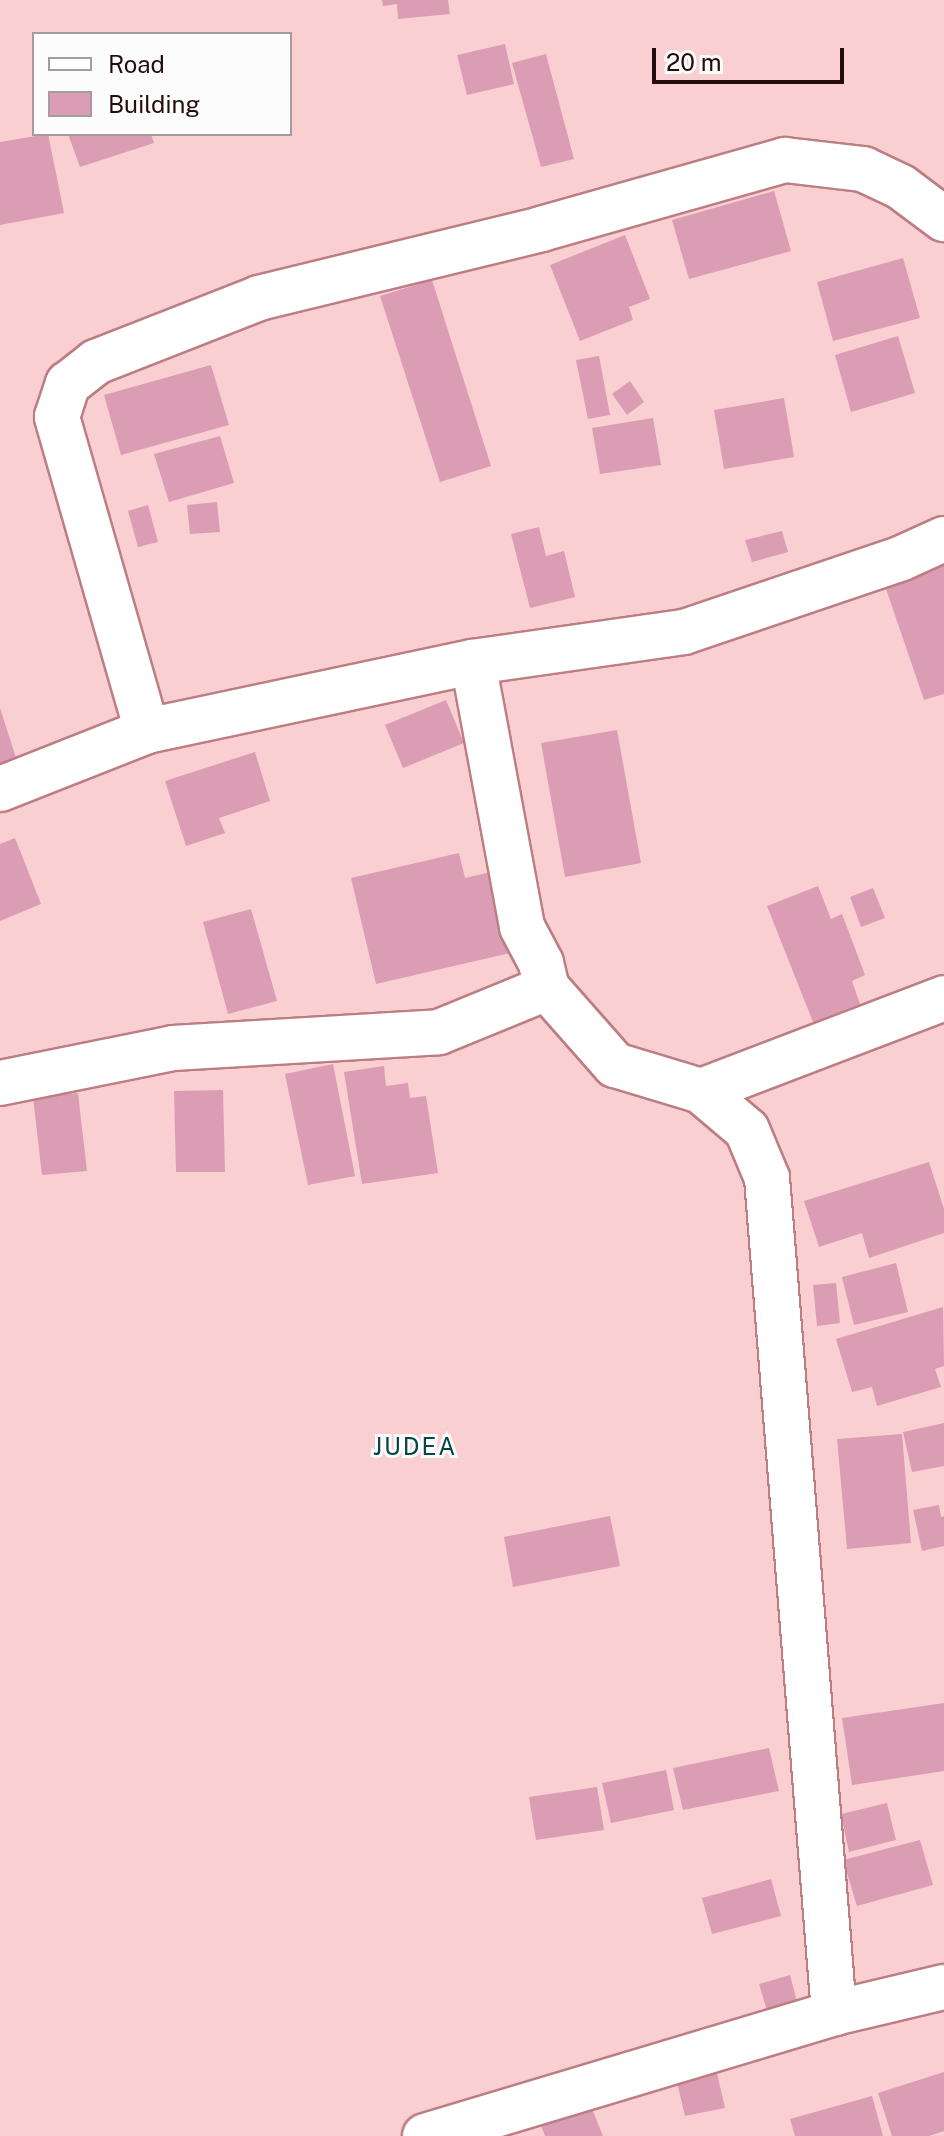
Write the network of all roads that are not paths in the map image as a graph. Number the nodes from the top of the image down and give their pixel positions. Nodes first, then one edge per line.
1 (944, 219) edge
2 (944, 539) edge
3 (473, 662) junction
4 (147, 731) junction
5 (0, 789) edge
6 (547, 988) junction
7 (944, 998) edge
8 (0, 1083) edge
9 (701, 1091) junction
10 (944, 1987) edge
11 (834, 2013) junction
12 (425, 2136) edge

1 - 4 street
2 - 3 street
3 - 4 street
3 - 6 street
4 - 5 street
6 - 8 street
6 - 9 street
7 - 9 street
9 - 11 street
10 - 11 street
11 - 12 street

